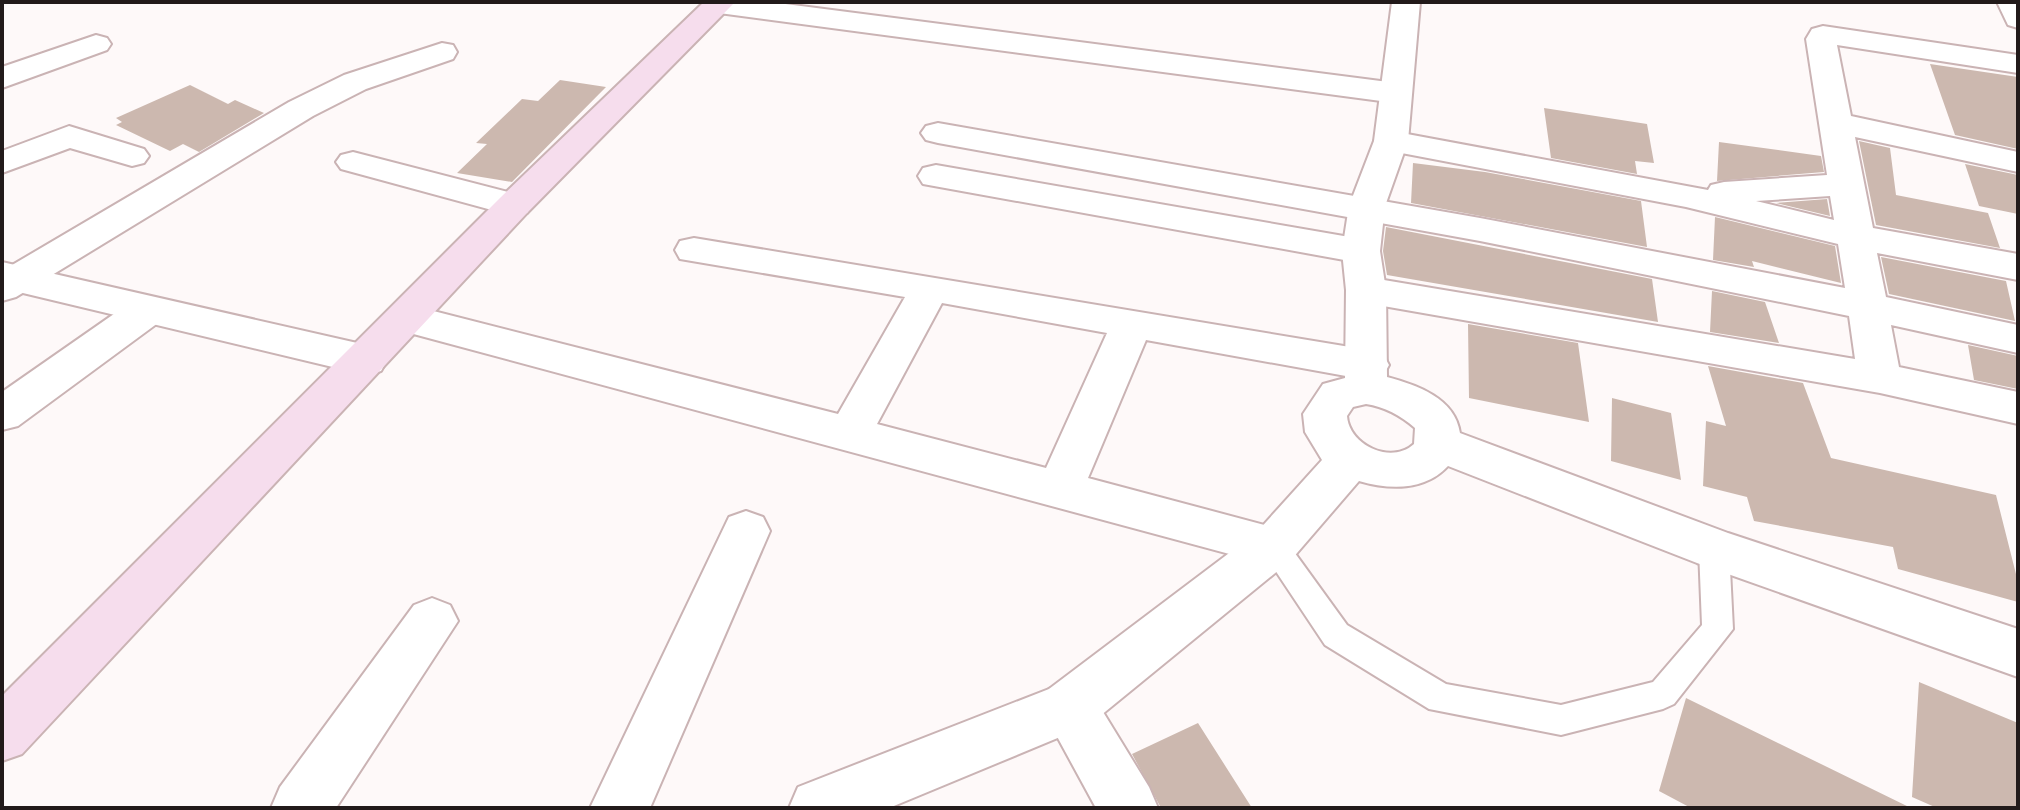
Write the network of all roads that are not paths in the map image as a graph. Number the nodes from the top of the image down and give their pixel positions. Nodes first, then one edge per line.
1 (1406, 2) edge
2 (720, 3) edge
3 (96, 44) dead end
4 (442, 52) dead end
5 (2018, 64) edge
6 (2, 78) edge
7 (1396, 93) junction
8 (1836, 123) junction
9 (938, 133) dead end
10 (1391, 141) junction
11 (132, 156) dead end
12 (353, 162) dead end
13 (2018, 162) edge
14 (2, 163) edge
15 (936, 176) dead end
16 (1846, 184) junction
17 (1686, 196) junction
18 (514, 205) junction
19 (1367, 206) junction
20 (1857, 237) junction
21 (694, 250) dead end
22 (2018, 267) edge
23 (1363, 270) junction
24 (6, 285) edge
25 (930, 288) junction
26 (1868, 306) junction
27 (137, 318) junction
28 (406, 318) junction
29 (1132, 324) junction
30 (2018, 339) edge
31 (357, 369) junction
32 (1367, 376) junction
33 (1880, 378) junction
34 (2018, 408) edge
35 (2, 414) edge
36 (849, 435) junction
37 (1437, 443) junction
38 (1351, 459) junction
39 (1060, 490) junction
40 (746, 531) dead end
41 (1274, 546) junction
42 (1714, 549) junction
43 (432, 621) dead end
44 (2018, 653) edge
45 (1069, 707) junction
46 (2, 735) edge
47 (301, 808) edge
48 (620, 808) edge
49 (819, 808) edge
50 (1128, 808) edge

1 - 7 street
2 - 7 street
2 - 18 main road
3 - 6 street
4 - 24 street
5 - 8 street
7 - 10 street
8 - 13 street
8 - 16 street
9 - 19 street
10 - 17 street
10 - 19 street
11 - 14 street
12 - 18 street
15 - 23 street
16 - 17 street
16 - 20 street
17 - 20 street
18 - 28 main road
19 - 23 street
19 - 26 street
20 - 22 street
20 - 26 street
21 - 25 street
23 - 32 street
23 - 33 street
24 - 27 street
25 - 29 street
25 - 36 street
26 - 30 street
26 - 33 street
27 - 31 street
27 - 35 street
28 - 31 main road
28 - 36 street
29 - 32 street
29 - 39 street
31 - 46 main road
32 - 37 street
32 - 38 street
33 - 34 street
36 - 39 street
37 - 38 street
37 - 42 street
38 - 41 street
39 - 41 street
40 - 48 street
41 - 42 lane
41 - 45 street
42 - 44 street
43 - 47 street
45 - 49 street
45 - 50 street

